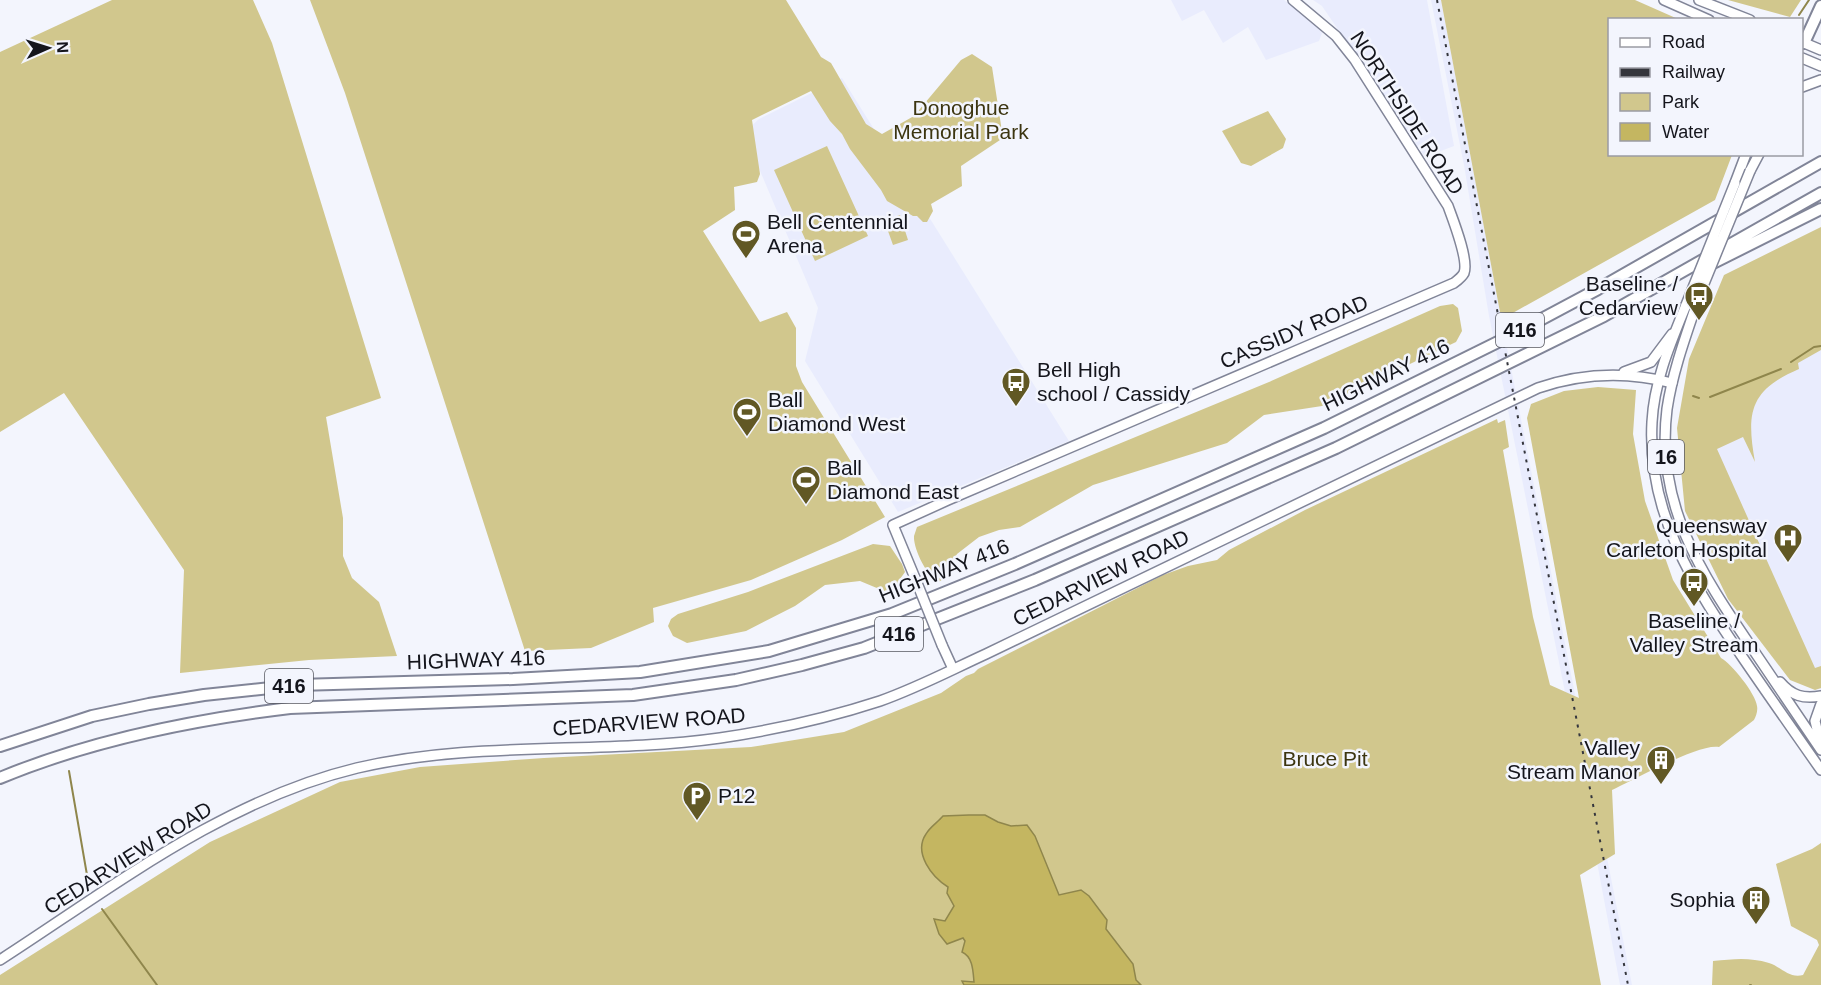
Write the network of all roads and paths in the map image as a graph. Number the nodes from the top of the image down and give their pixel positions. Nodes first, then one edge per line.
1 (1293, 0) edge
2 (1664, 0) edge
3 (1699, 0) edge
4 (1821, 6) edge
5 (1706, 18) edge
6 (1745, 18) edge
7 (1803, 42) edge
8 (1803, 44) edge
9 (1821, 50) edge
10 (1803, 58) edge
11 (1821, 66) edge
12 (1821, 80) edge
13 (1803, 87) edge
14 (1745, 156) edge
15 (1757, 156) edge
16 (1821, 162) edge
17 (1821, 193) edge
18 (1821, 209) edge
19 (1464, 262) joint
20 (1604, 316) junction
21 (1677, 328) junction
22 (1616, 374) junction
23 (1659, 379) junction
24 (1672, 383) junction
25 (1760, 660) junction
26 (953, 669) junction
27 (1821, 696) edge
28 (1821, 704) edge
29 (1821, 743) edge
30 (0, 746) edge
31 (1821, 750) edge
32 (1821, 770) edge
33 (0, 778) edge
34 (0, 960) edge

1 - 19 main road, NORTHSIDE ROAD
2 - 5 main road
3 - 6 main road
4 - 7 highway
8 - 9 main road
10 - 11 main road
12 - 13 main road
14 - 21 main road, 16, bridge
15 - 24 main road, 16, bridge
16 - 30 highway, HIGHWAY 416 / 416
17 - 20 highway
18 - 20 highway
19 - 26 main road, CASSIDY ROAD, bridge
20 - 33 highway, HIGHWAY 416 / 416
21 - 22 main road
21 - 23 main road, 16
22 - 23 main road, CEDARVIEW ROAD
22 - 26 main road, CEDARVIEW ROAD
23 - 24 main road, CEDARVIEW ROAD
23 - 32 main road, 16
24 - 25 main road, 16
25 - 27 main road
25 - 31 main road, 16
26 - 34 main road, CEDARVIEW ROAD
28 - 29 main road

